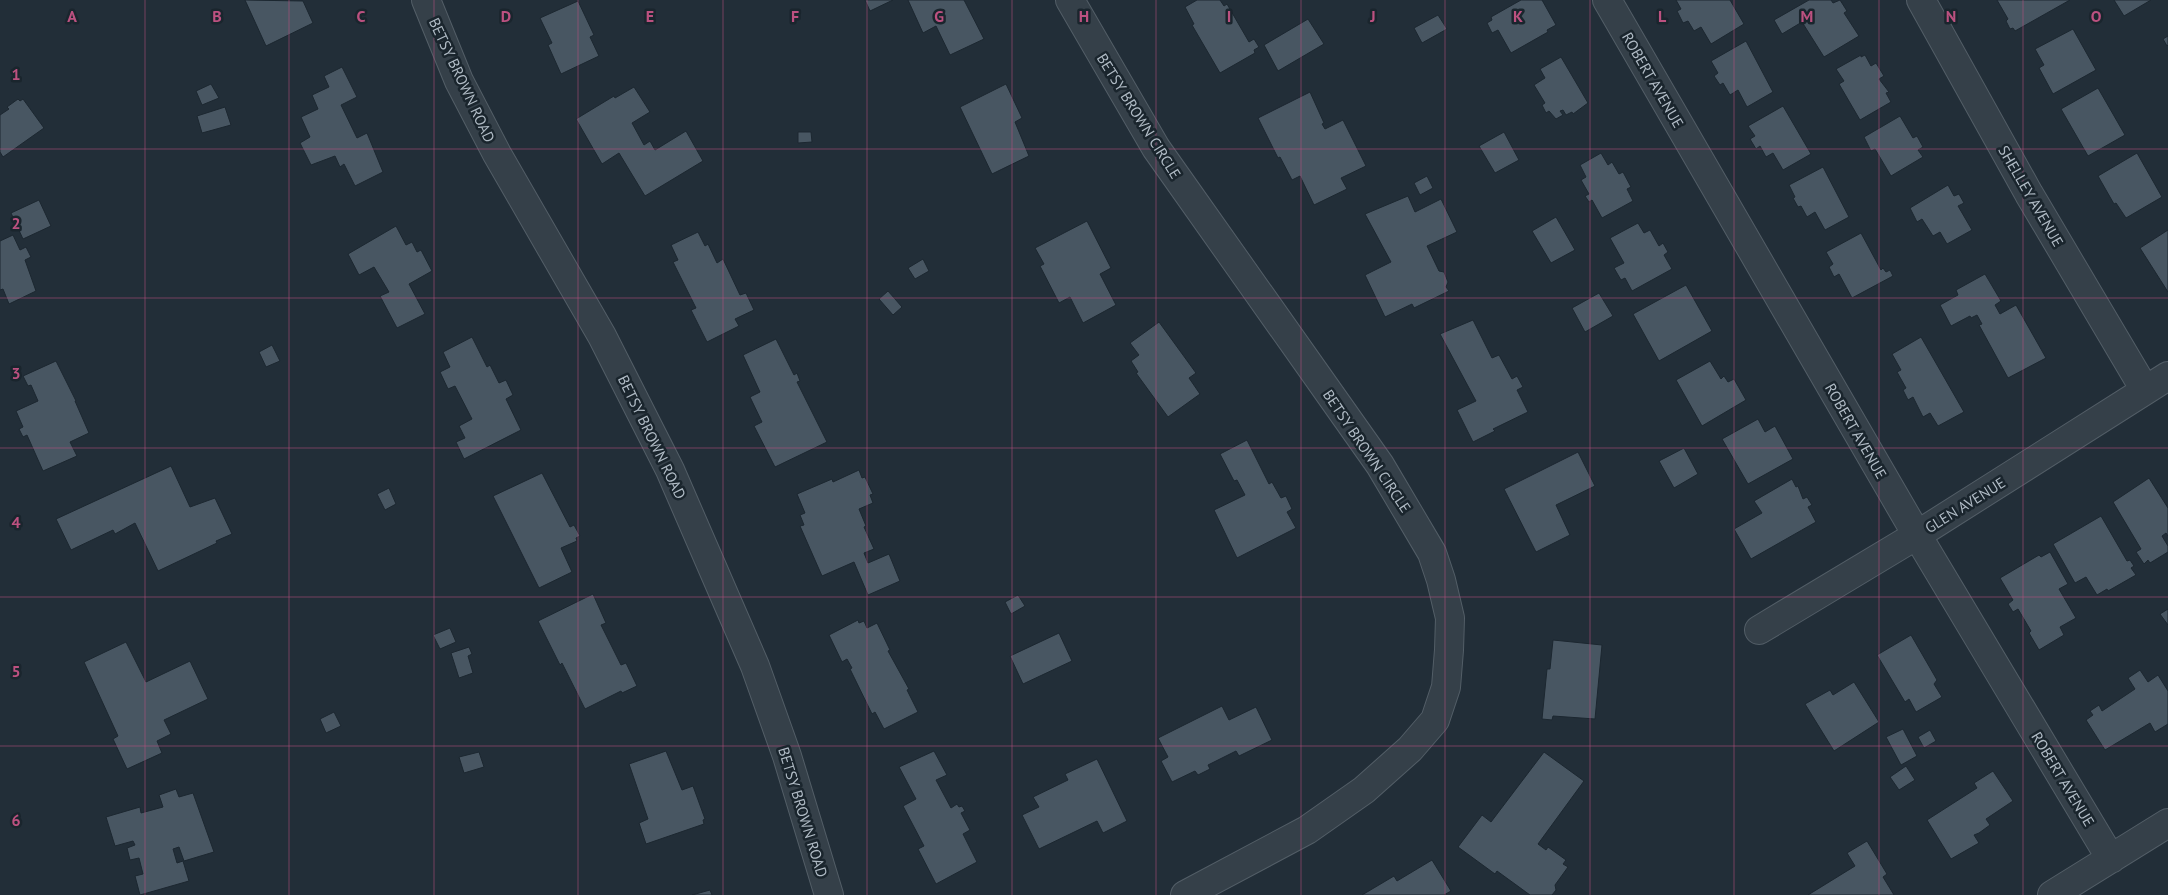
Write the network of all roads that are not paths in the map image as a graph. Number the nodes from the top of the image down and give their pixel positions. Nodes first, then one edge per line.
1 (426, 0) edge
2 (1070, 0) edge
3 (1607, 0) edge
4 (1920, 0) edge
5 (2168, 376) edge
6 (2145, 390) junction
7 (1917, 535) junction
8 (1759, 630) dead end
9 (2168, 823) edge
10 (2110, 859) junction
11 (829, 895) edge
12 (1185, 895) edge
13 (2052, 895) edge

1 - 11 street, BETSY BROWN ROAD
2 - 12 street, BETSY BROWN CIRCLE
3 - 7 street, ROBERT AVENUE
4 - 6 street, SHELLEY AVENUE
5 - 6 street, GLEN AVENUE
6 - 7 street, GLEN AVENUE
7 - 8 street, GLEN AVENUE
7 - 10 street, ROBERT AVENUE
9 - 10 street
10 - 13 street

